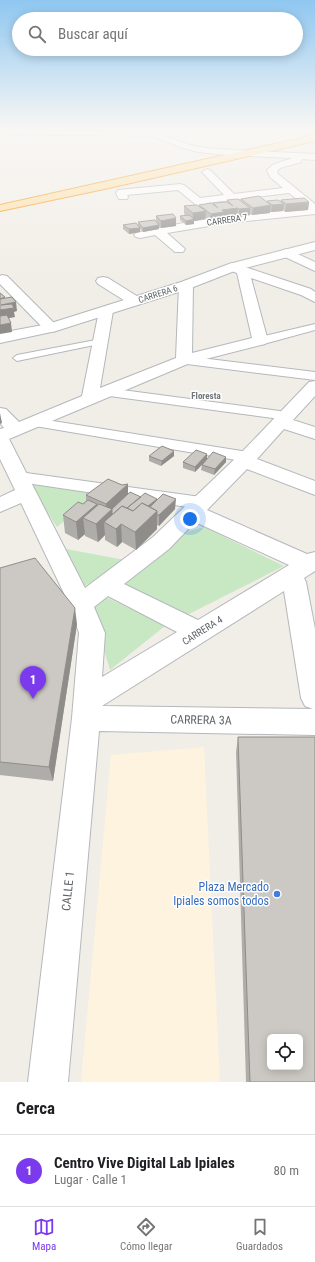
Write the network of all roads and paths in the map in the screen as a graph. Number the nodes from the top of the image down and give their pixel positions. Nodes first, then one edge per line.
1 (121, 181) edge
2 (216, 181) edge
3 (281, 181) edge
4 (292, 190) junction
5 (123, 197) dead end
6 (231, 197) junction
7 (254, 202) edge
8 (0, 208) edge
9 (315, 210) edge
10 (157, 231) junction
11 (140, 235) dead end
12 (315, 246) edge
13 (179, 248) dead end
14 (287, 252) junction
15 (315, 267) edge
16 (238, 269) junction
17 (2, 279) dead end
18 (103, 281) dead end
19 (186, 285) junction
20 (315, 298) edge
21 (135, 301) junction
22 (106, 311) junction
23 (314, 327) edge
24 (51, 328) junction
25 (0, 338) edge
26 (101, 341) junction
27 (260, 341) junction
28 (17, 358) dead end
29 (184, 360) junction
30 (315, 376) edge
31 (315, 386) edge
32 (106, 392) junction
33 (90, 399) junction
34 (0, 414) edge
35 (284, 419) junction
36 (34, 422) junction
37 (315, 433) edge
38 (5, 435) edge
39 (246, 459) junction
40 (23, 485) junction
41 (315, 488) edge
42 (0, 504) edge
43 (197, 508) junction
44 (308, 571) edge
45 (106, 585) junction
46 (81, 604) junction
47 (200, 632) junction
48 (315, 698) edge
49 (87, 709) junction
50 (315, 722) edge
51 (48, 1082) edge

1 - 8 highway
2 - 6 street
3 - 4 street
4 - 6 street
4 - 9 street
5 - 6 street
6 - 7 street
9 - 10 street, CARRERA 7
10 - 11 street, CARRERA 7
10 - 13 street
12 - 14 street, CARRERA 6
14 - 15 street
14 - 16 street, CARRERA 6
16 - 19 street, CARRERA 6
16 - 20 street
16 - 27 street
17 - 24 street
18 - 21 street
19 - 21 street, CARRERA 6
19 - 29 street
21 - 22 street, CARRERA 6
22 - 24 street, CARRERA 6
22 - 26 street
23 - 27 street
24 - 25 street, CARRERA 6
26 - 28 lane
26 - 33 street
27 - 29 street
29 - 30 street
29 - 32 street
31 - 35 street
32 - 33 street
32 - 35 street
33 - 36 street
34 - 38 street
35 - 37 street
35 - 39 street
36 - 38 street
36 - 39 street
38 - 40 street, CALLE 1
39 - 41 street
39 - 43 street
40 - 42 street
40 - 43 street
40 - 46 street, CALLE 1
43 - 44 street
43 - 45 street
44 - 47 street, CARRERA 4
44 - 48 street
45 - 46 street
45 - 47 street
46 - 49 street, CALLE 1
47 - 49 street, CARRERA 4
49 - 50 street, CARRERA 3A
49 - 51 street, CALLE 1

